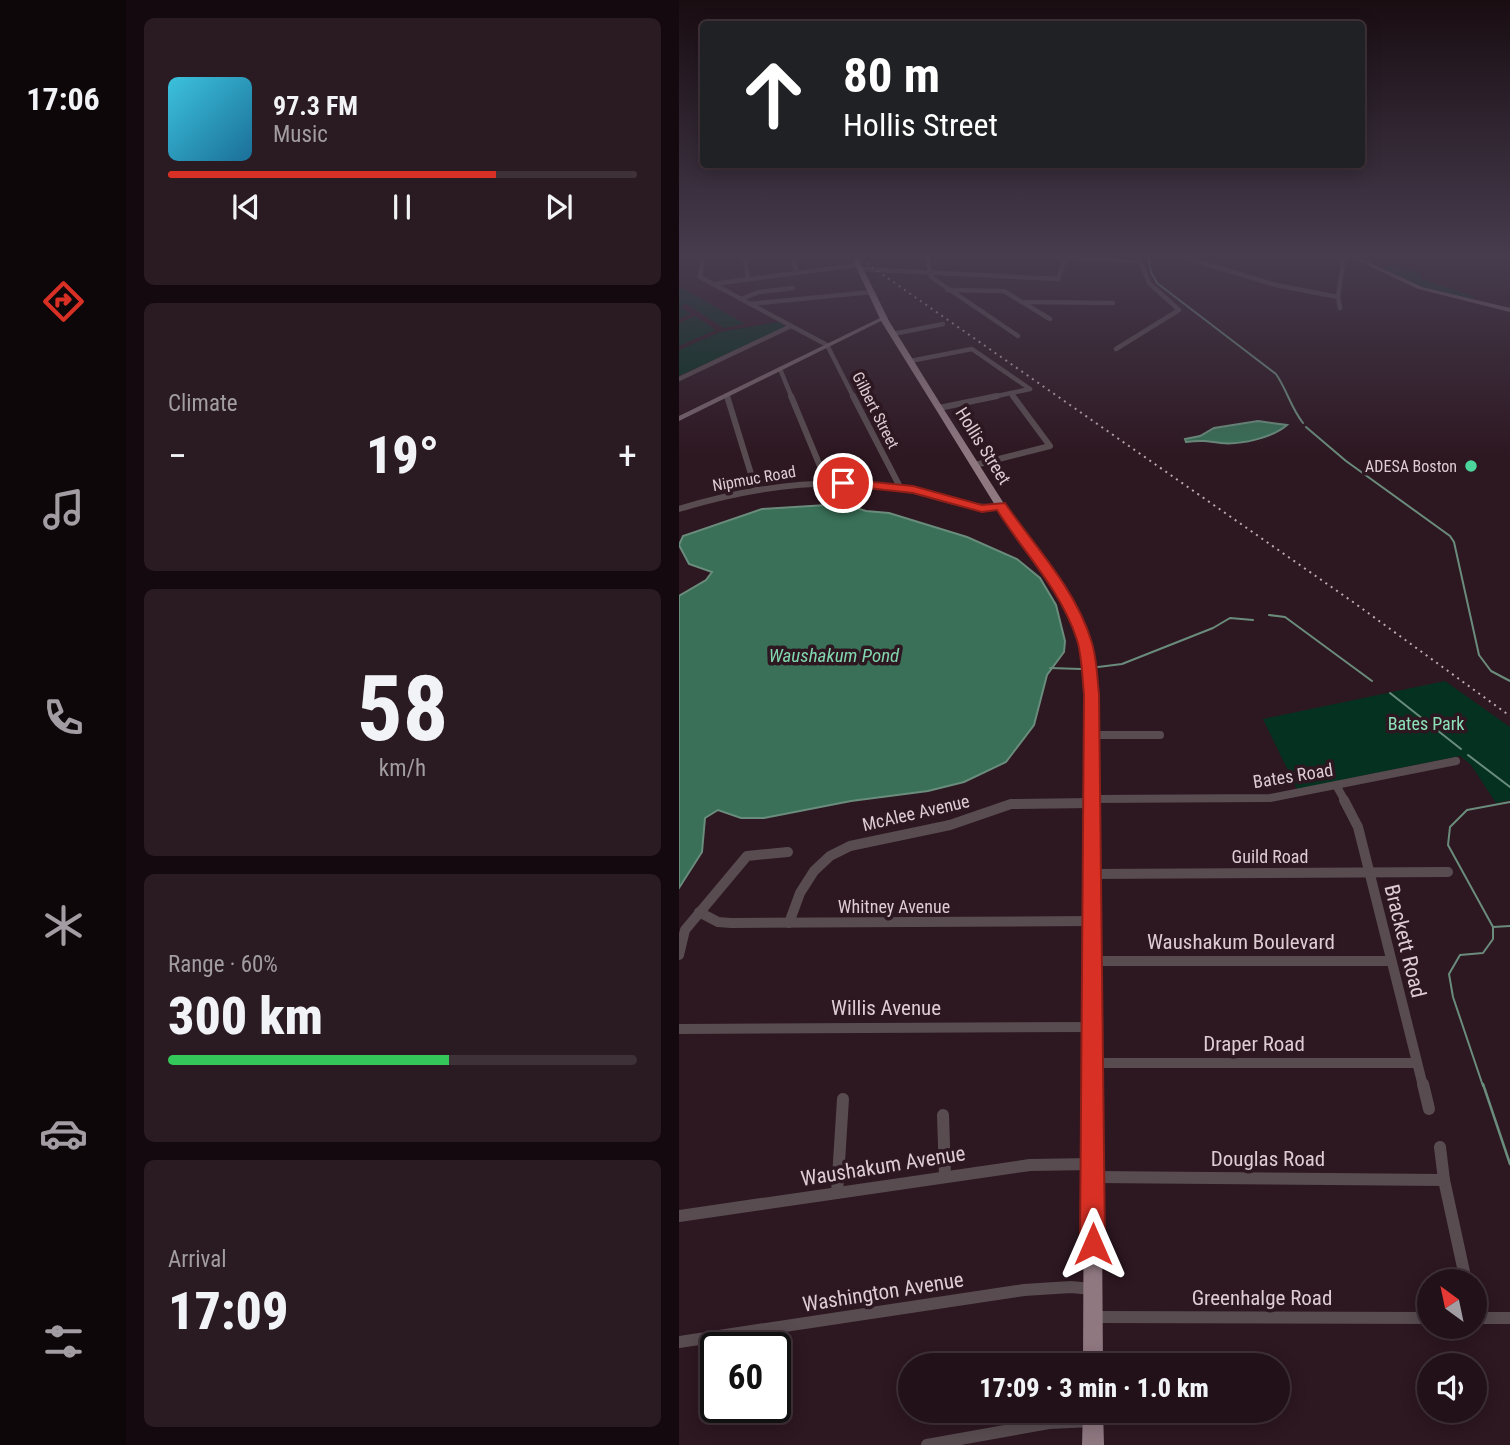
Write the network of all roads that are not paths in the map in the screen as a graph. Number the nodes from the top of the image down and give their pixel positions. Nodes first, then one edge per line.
1 (786, 323) edge
2 (873, 323) edge
3 (887, 323) edge
4 (999, 323) edge
5 (1157, 323) edge
6 (943, 324) dead end
7 (791, 326) junction
8 (893, 334) junction
9 (1018, 336) dead end
10 (827, 345) junction
11 (1116, 349) dead end
12 (910, 361) junction
13 (780, 369) junction
14 (679, 379) edge
15 (1011, 393) junction
16 (727, 396) junction
17 (939, 408) junction
18 (679, 419) edge
19 (975, 465) junction
20 (827, 483) junction
21 (900, 487) junction
22 (756, 490) junction
23 (1000, 506) junction
24 (679, 509) edge
25 (1092, 735) junction
26 (1160, 735) dead end
27 (1456, 761) dead end
28 (1336, 785) junction
29 (1092, 801) junction
30 (788, 852) dead end
31 (1448, 872) dead end
32 (1368, 873) junction
33 (1092, 874) junction
34 (699, 912) junction
35 (1092, 921) junction
36 (789, 923) junction
37 (679, 955) edge
38 (1092, 961) junction
39 (1389, 961) junction
40 (1092, 1027) junction
41 (679, 1029) edge
42 (1093, 1063) junction
43 (1415, 1063) junction
44 (843, 1099) dead end
45 (1429, 1109) dead end
46 (1093, 1112) joint
47 (943, 1115) dead end
48 (1440, 1147) dead end
49 (1093, 1170) junction
50 (945, 1176) junction
51 (1444, 1180) junction
52 (837, 1193) junction
53 (679, 1216) edge
54 (1463, 1269) edge
55 (1093, 1289) junction
56 (1093, 1317) junction
57 (1417, 1318) edge
58 (1487, 1318) edge
59 (1510, 1318) edge
60 (679, 1342) edge
61 (1093, 1353) edge
62 (1049, 1423) edge
63 (1093, 1423) edge
64 (927, 1445) edge
65 (1093, 1445) edge

1 - 7 street
2 - 10 street
3 - 8 main road, Hollis Street
4 - 9 street
5 - 11 street
6 - 8 street
7 - 10 street
7 - 14 street
8 - 12 main road, Hollis Street
10 - 13 street
10 - 21 street, Gilbert Street
12 - 15 street
12 - 17 main road, Hollis Street
13 - 16 street
13 - 20 street
15 - 17 street
15 - 19 street
16 - 18 street
16 - 22 street
17 - 19 main road, Hollis Street
19 - 23 main road, Hollis Street
20 - 21 street, Nipmuc Road
20 - 22 street, Nipmuc Road
21 - 23 street, Nipmuc Road
22 - 24 street, Nipmuc Road
23 - 25 main road, Hollis Street
25 - 26 street
25 - 29 main road, Hollis Street
27 - 28 street, Bates Road
28 - 29 street, Bates Road
28 - 32 street, Brackett Road
29 - 33 main road, Hollis Street
29 - 36 street, McAlee Avenue
30 - 34 street
31 - 32 street, Guild Road
32 - 33 street, Guild Road
32 - 39 street, Brackett Road
33 - 35 main road, Hollis Street
34 - 36 street, Whitney Avenue
34 - 37 street
35 - 36 street, Whitney Avenue
35 - 38 main road, Hollis Street
38 - 39 street, Waushakum Boulevard
38 - 40 main road, Hollis Street
39 - 43 street, Brackett Road
40 - 41 street, Willis Avenue
40 - 42 main road, Hollis Street
42 - 43 street, Draper Road
42 - 46 main road, Hollis Street
43 - 45 street, Brackett Road
44 - 52 street
46 - 49 main road
47 - 50 street
48 - 51 street
49 - 50 street, Waushakum Avenue
49 - 51 street, Douglas Road
49 - 55 main road
50 - 52 street, Waushakum Avenue
51 - 54 street
52 - 53 street, Waushakum Avenue
55 - 56 main road
55 - 60 street, Washington Avenue
56 - 57 street, Greenhalge Road
56 - 61 main road
58 - 59 street
62 - 64 street
63 - 65 main road

